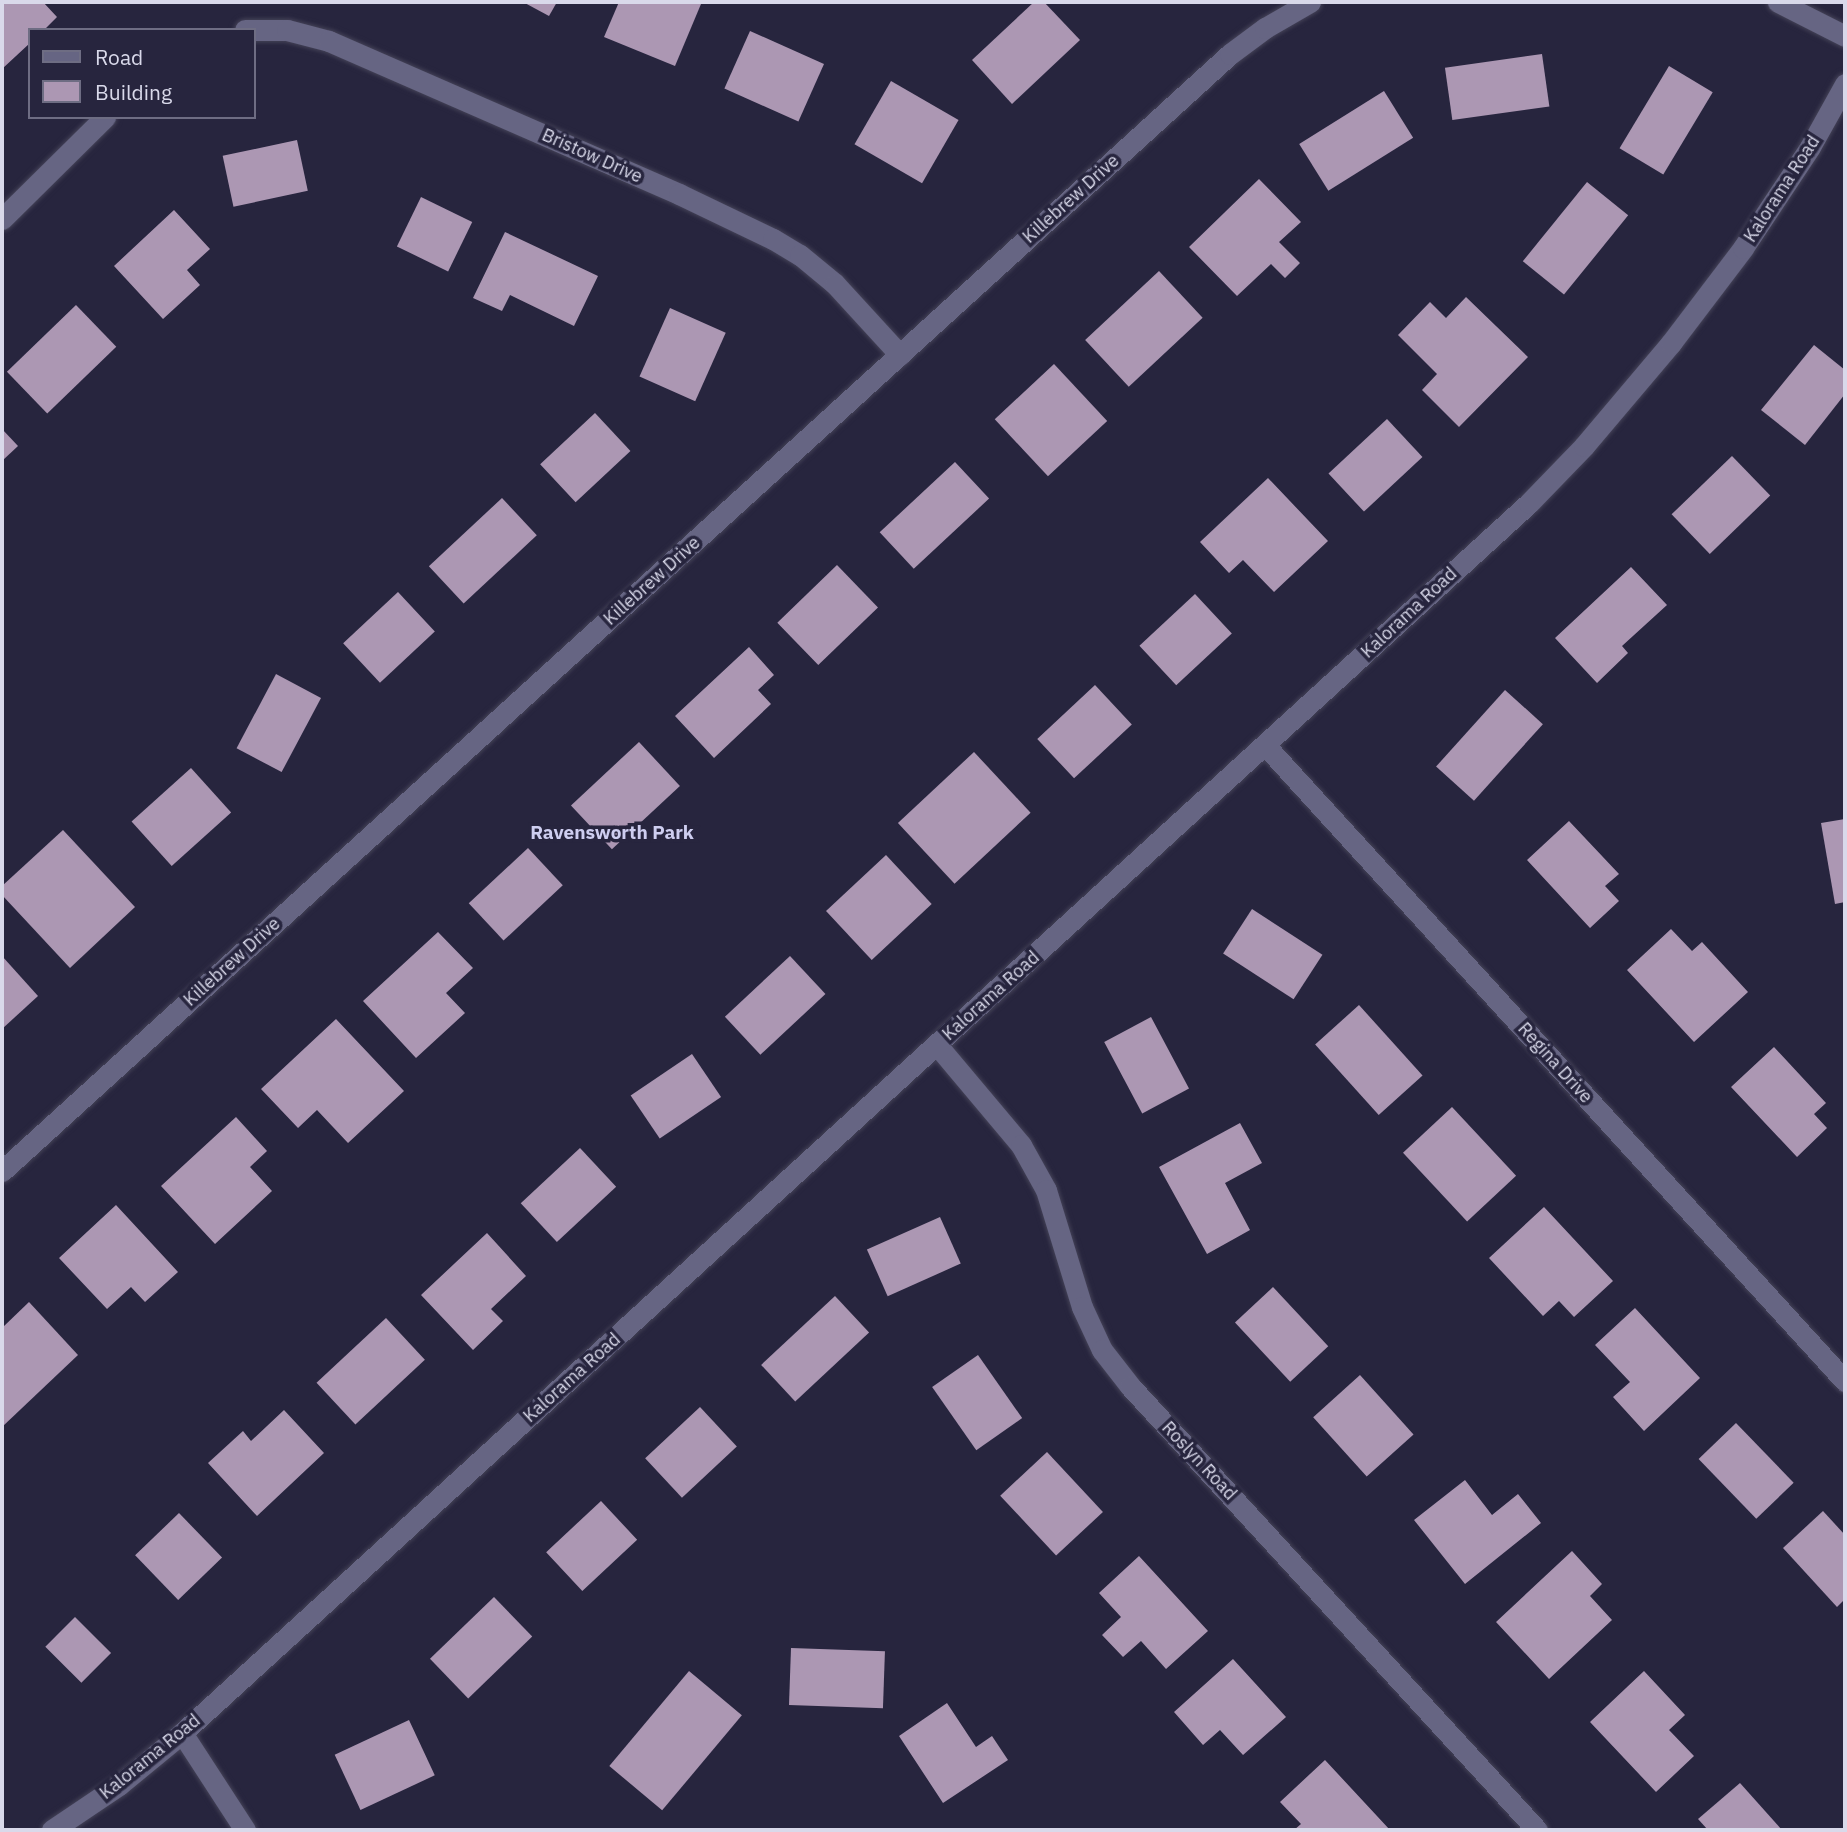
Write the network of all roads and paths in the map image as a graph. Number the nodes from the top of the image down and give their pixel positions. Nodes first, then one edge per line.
1 (1310, 2) edge
2 (1778, 2) edge
3 (256, 30) edge
4 (1845, 36) edge
5 (1845, 84) edge
6 (103, 119) edge
7 (2, 219) edge
8 (900, 355) junction
9 (1265, 745) junction
10 (937, 1045) junction
11 (2, 1171) edge
12 (1845, 1381) edge
13 (182, 1733) junction
14 (52, 1830) edge
15 (245, 1830) edge
16 (1537, 1830) edge

1 - 8 street, Killebrew Drive
2 - 4 street
3 - 8 street, Bristow Drive
5 - 9 street, Kalorama Road
6 - 7 street
8 - 11 street, Killebrew Drive
9 - 10 street, Kalorama Road
9 - 12 street, Regina Drive
10 - 13 street, Kalorama Road
10 - 16 street, Roslyn Road
13 - 14 street, Kalorama Road
13 - 15 street

